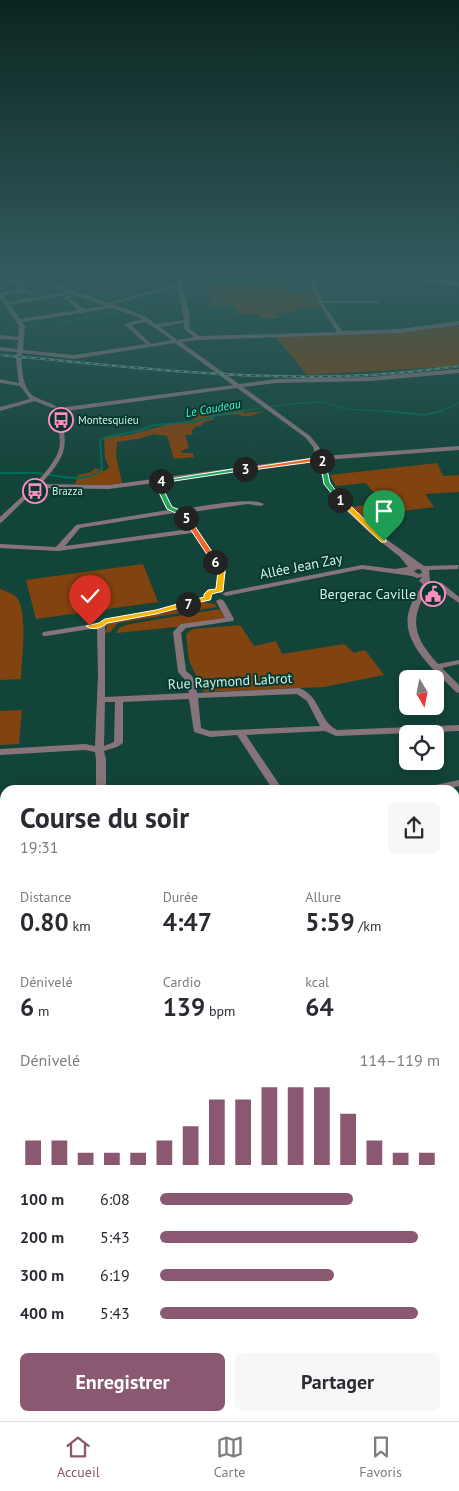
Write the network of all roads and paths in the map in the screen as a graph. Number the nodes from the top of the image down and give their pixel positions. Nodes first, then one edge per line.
1 (21, 343) edge
2 (148, 343) edge
3 (166, 343) edge
4 (181, 343) edge
5 (151, 346) junction
6 (0, 349) edge
7 (21, 351) junction
8 (459, 371) edge
9 (0, 381) edge
10 (22, 385) junction
11 (238, 385) junction
12 (36, 399) junction
13 (56, 409) junction
14 (66, 409) joint
15 (0, 410) edge
16 (459, 448) edge
17 (321, 458) junction
18 (157, 482) junction
19 (35, 486) junction
20 (261, 504) dead end
21 (178, 511) junction
22 (0, 522) edge
23 (194, 531) junction
24 (0, 546) edge
25 (58, 549) junction
26 (402, 555) junction
27 (459, 567) edge
28 (382, 570) joint
29 (412, 571) junction
30 (424, 576) junction
31 (222, 595) junction
32 (459, 601) edge
33 (101, 625) junction
34 (46, 634) dead end
35 (459, 662) edge
36 (437, 667) junction
37 (459, 690) edge
38 (193, 696) junction
39 (119, 699) junction
40 (101, 700) junction
41 (326, 728) junction
42 (459, 728) edge
43 (240, 734) junction
44 (99, 750) junction
45 (0, 752) edge
46 (101, 785) edge
47 (275, 785) edge

1 - 7 street
2 - 5 street
3 - 5 street
4 - 11 street
5 - 7 street
6 - 7 street
7 - 10 street
8 - 11 street
9 - 10 street
10 - 12 street
11 - 14 street
11 - 17 street
12 - 13 street
12 - 15 street
13 - 14 street
13 - 19 street
16 - 17 street
17 - 18 street
17 - 26 street
18 - 19 street
18 - 21 street
19 - 22 street
20 - 21 street
21 - 23 street
21 - 25 street
23 - 25 street
23 - 31 street
24 - 25 street
26 - 29 street
26 - 30 street
27 - 30 street
28 - 29 street, Allée Jean Zay
28 - 31 street, Allée Jean Zay
29 - 30 street
29 - 30 street
30 - 32 street
30 - 36 street
31 - 33 street
31 - 38 street
33 - 34 street
33 - 40 street
35 - 36 street
36 - 37 street
38 - 39 street, Rue Raymond Labrot
38 - 41 street, Rue Raymond Labrot
38 - 43 street
39 - 40 street, Rue Raymond Labrot
39 - 44 street
40 - 44 street
41 - 42 street
41 - 43 street
43 - 47 street
44 - 45 street
44 - 46 street

